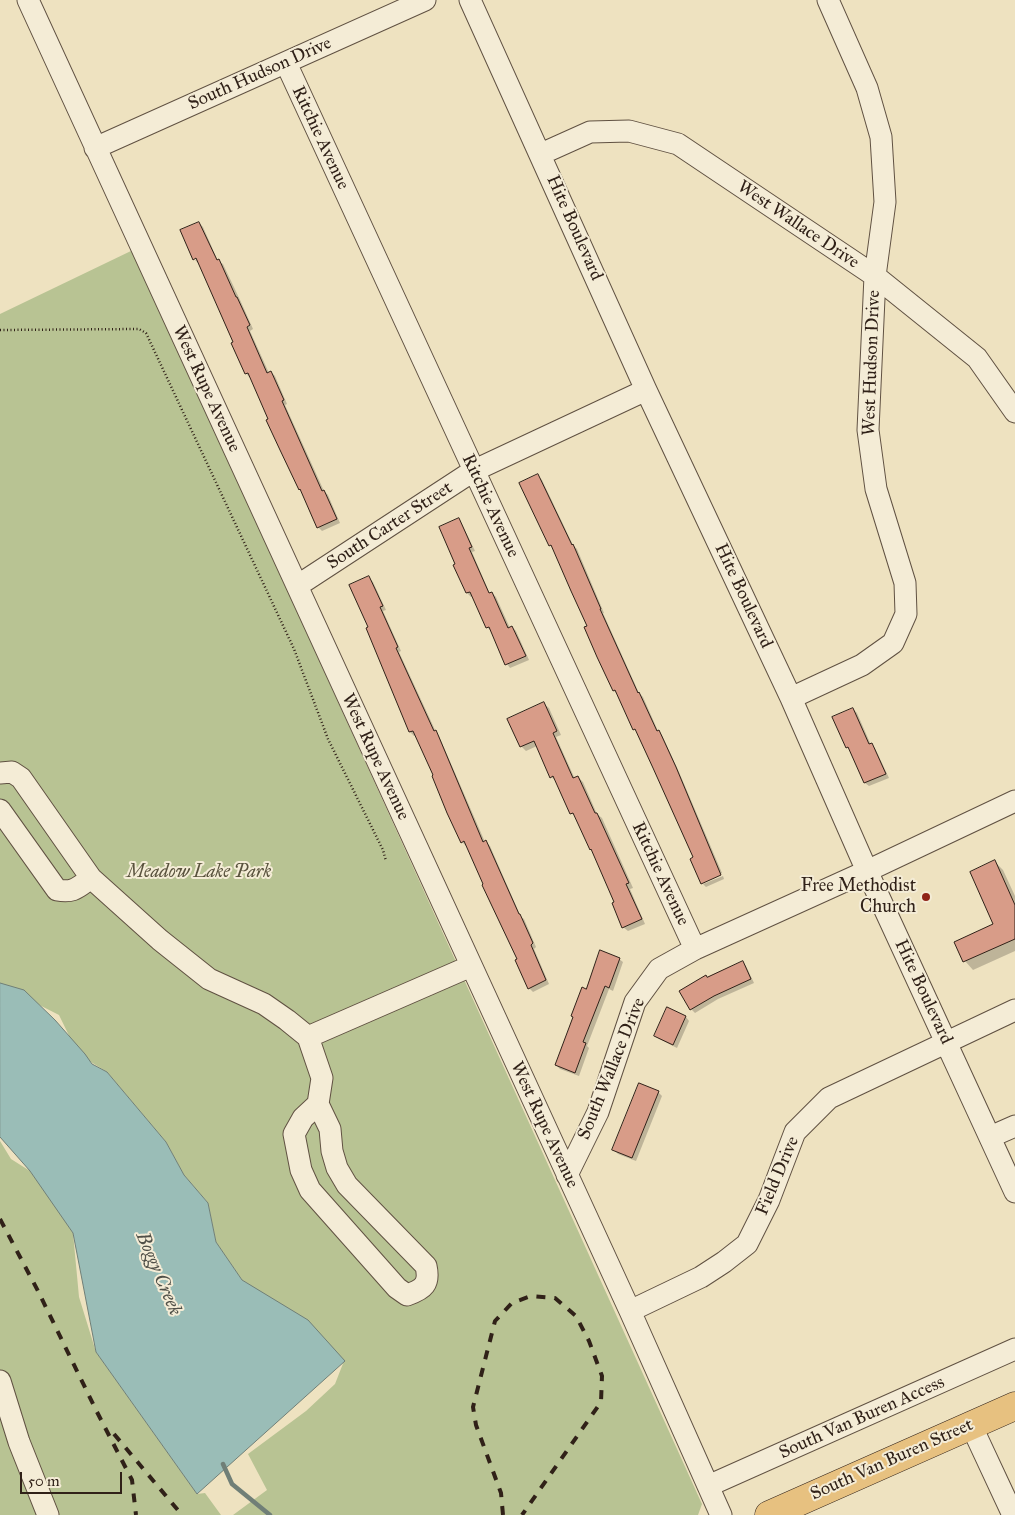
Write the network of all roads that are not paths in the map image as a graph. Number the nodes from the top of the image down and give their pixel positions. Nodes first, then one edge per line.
1 (28, 0) edge
2 (425, 0) edge
3 (470, 0) edge
4 (828, 0) edge
5 (286, 63) junction
6 (95, 148) junction
7 (541, 154) junction
8 (875, 276) junction
9 (646, 390) junction
10 (1015, 412) edge
11 (473, 471) junction
12 (296, 586) junction
13 (791, 698) junction
14 (0, 773) edge
15 (1015, 801) edge
16 (0, 810) edge
17 (867, 872) junction
18 (92, 878) junction
19 (695, 949) junction
20 (471, 966) junction
21 (1015, 1010) edge
22 (308, 1036) junction
23 (947, 1042) junction
24 (318, 1104) junction
25 (1015, 1126) edge
26 (990, 1137) junction
27 (567, 1175) junction
28 (1015, 1192) edge
29 (630, 1311) junction
30 (1015, 1349) edge
31 (0, 1381) edge
32 (1015, 1406) edge
33 (972, 1425) junction
34 (708, 1486) junction
35 (783, 1512) edge
36 (48, 1515) edge
37 (721, 1515) edge
38 (1013, 1515) edge

1 - 6 street, West Rupe Avenue
2 - 5 street, South Hudson Drive
3 - 7 street, Hite Boulevard
4 - 8 street, West Hudson Drive
5 - 6 street, South Hudson Drive
5 - 11 street, Ritchie Avenue
6 - 12 street, West Rupe Avenue
7 - 8 street, West Wallace Drive
7 - 9 street, Hite Boulevard
8 - 10 street, West Wallace Drive
8 - 13 street, West Hudson Drive
9 - 11 street, South Carter Street
9 - 13 street, Hite Boulevard
11 - 12 street, South Carter Street
11 - 19 street, Ritchie Avenue
12 - 20 street, West Rupe Avenue
13 - 17 street, Hite Boulevard
14 - 18 street
15 - 17 street, South Wallace Drive
16 - 18 street
17 - 19 street, South Wallace Drive
17 - 23 street, Hite Boulevard
18 - 22 street
19 - 27 street, South Wallace Drive
20 - 22 street
20 - 27 street, West Rupe Avenue
21 - 23 street, Field Drive
22 - 24 street
23 - 26 street, Hite Boulevard
23 - 29 street, Field Drive
24 - 24 street
25 - 26 street
26 - 28 street, Hite Boulevard
27 - 29 street, West Rupe Avenue
29 - 34 street, West Rupe Avenue
30 - 34 street, South Van Buren Access
31 - 36 street
32 - 33 highway, South Van Buren Street
33 - 35 highway, South Van Buren Street
33 - 38 street
34 - 37 street, West Rupe Avenue

